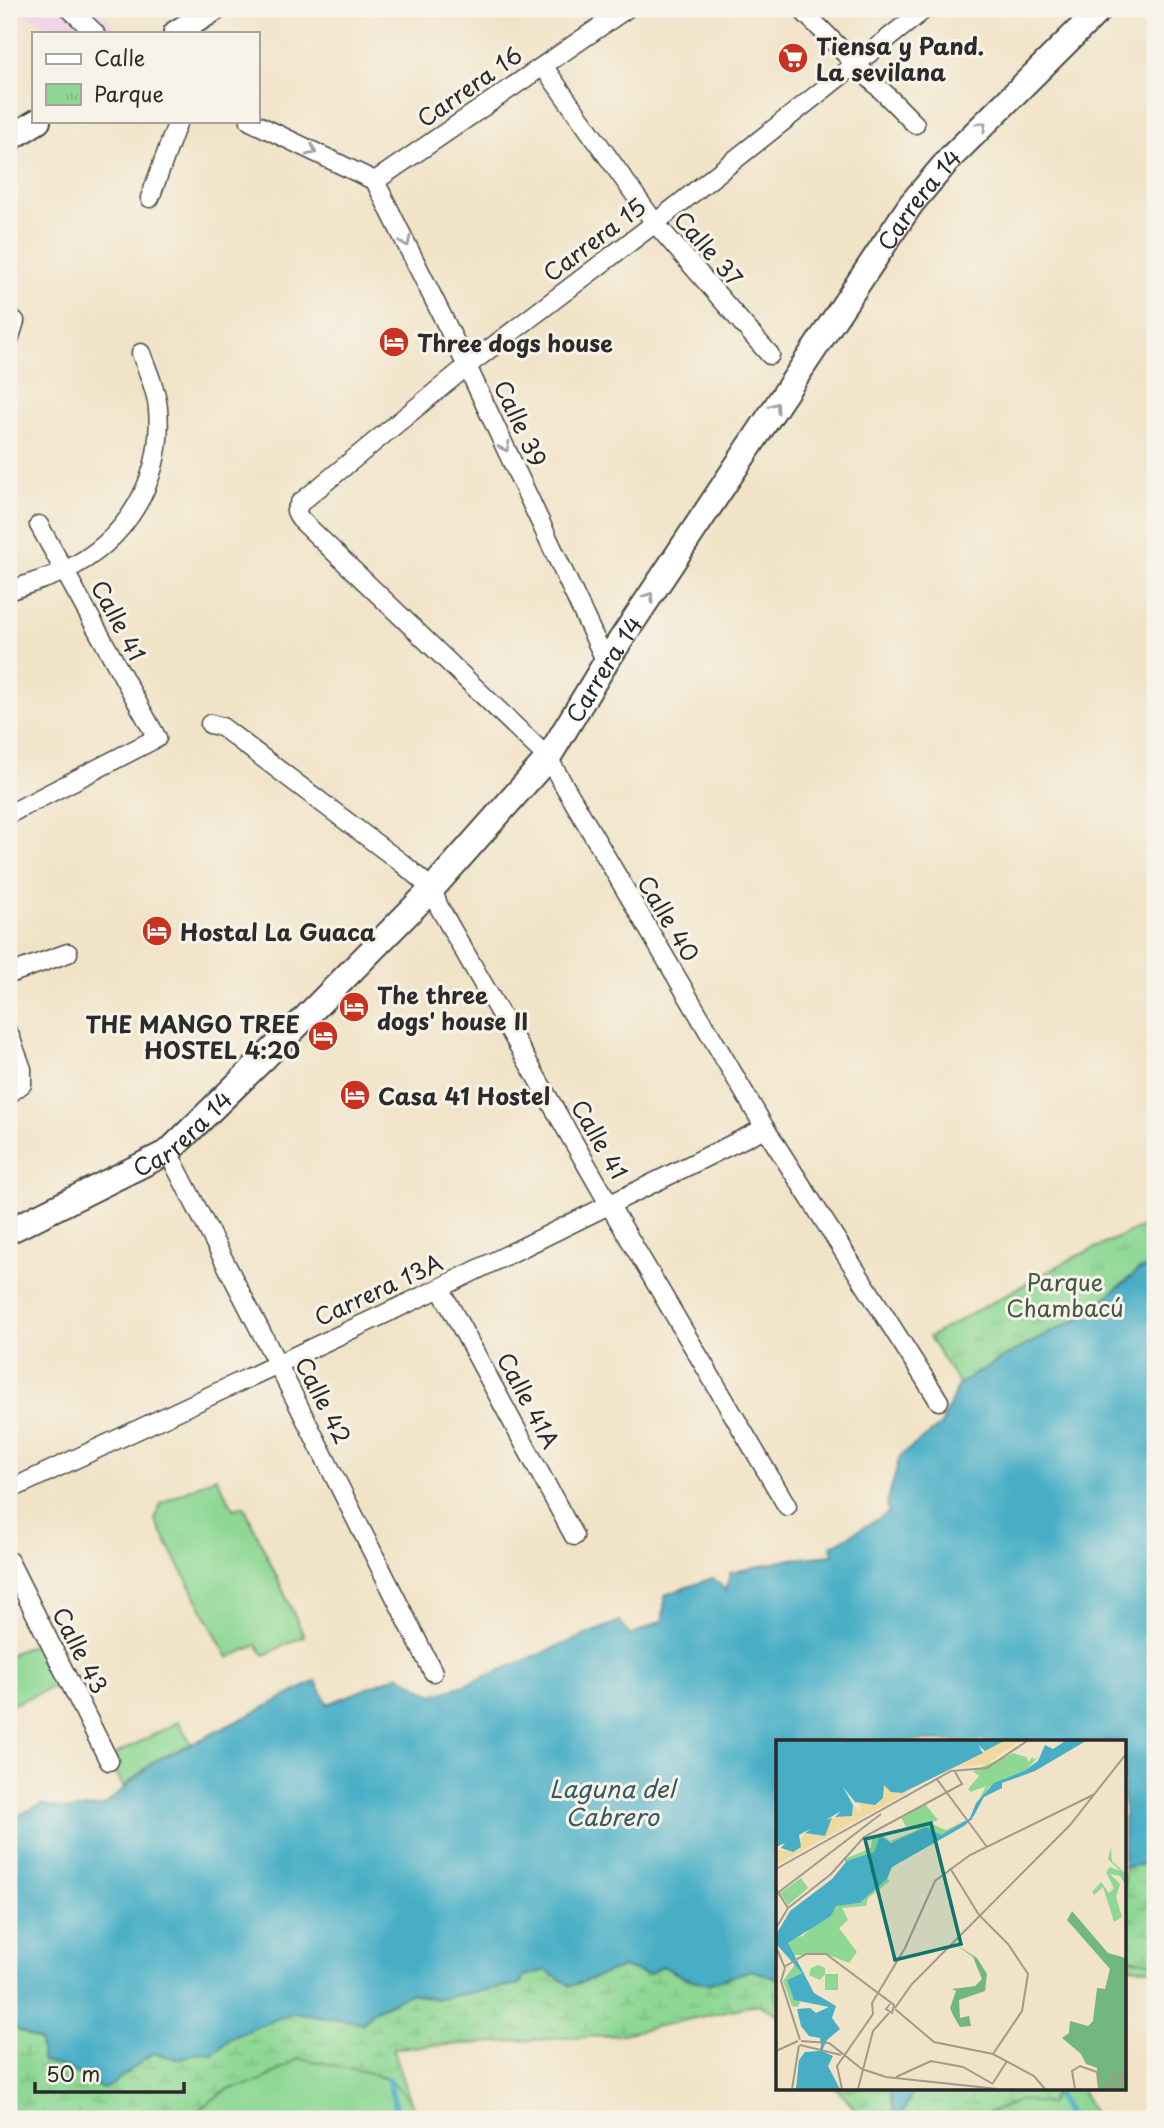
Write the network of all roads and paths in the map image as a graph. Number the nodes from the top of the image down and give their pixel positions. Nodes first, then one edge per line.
1 (70, 9) edge
2 (214, 9) edge
3 (626, 9) edge
4 (801, 9) edge
5 (925, 9) edge
6 (1100, 9) edge
7 (94, 32) edge
8 (178, 32) edge
9 (855, 63) junction
10 (543, 66) junction
11 (36, 122) edge
12 (178, 122) edge
13 (252, 122) edge
14 (915, 124) dead end
15 (9, 139) edge
16 (375, 181) junction
17 (150, 198) dead end
18 (655, 223) junction
19 (15, 321) dead end
20 (9, 340) edge
21 (141, 353) dead end
22 (770, 355) dead end
23 (467, 366) junction
24 (296, 511) joint
25 (39, 525) dead end
26 (65, 570) junction
27 (9, 591) edge
28 (606, 662) junction
29 (210, 724) dead end
30 (548, 758) junction
31 (9, 814) edge
32 (432, 889) junction
33 (68, 953) dead end
34 (9, 974) edge
35 (9, 1034) edge
36 (15, 1089) edge
37 (765, 1128) junction
38 (168, 1152) junction
39 (609, 1204) junction
40 (9, 1231) edge
41 (440, 1288) junction
42 (277, 1363) junction
43 (939, 1401) dead end
44 (9, 1490) edge
45 (787, 1506) dead end
46 (574, 1536) dead end
47 (9, 1561) edge
48 (433, 1672) dead end
49 (109, 1761) dead end

1 - 7 street
2 - 8 main road
3 - 10 street, Carrera 16
4 - 9 street
5 - 9 street, Carrera 15
28 -> 6 main road, Carrera 14
9 - 14 street
9 - 18 street, Carrera 15
10 - 16 street, Carrera 16
10 - 18 street, Calle 37
11 - 15 main road
12 - 17 street
13 -> 16 street
16 -> 23 street, Calle 39
18 - 22 street, Calle 37
18 - 23 street, Carrera 15
19 - 20 street
21 - 26 street
23 - 24 street, Carrera 15
23 -> 28 street, Calle 39
24 - 30 street, Calle 40
25 - 26 street, Calle 41
26 - 27 street
26 - 31 street, Calle 41
28 - 30 main road, Carrera 14
29 - 32 street, Calle 41
30 - 32 main road, Carrera 14
30 - 37 street, Calle 40
32 - 38 main road, Carrera 14
32 - 39 street, Calle 41
33 - 34 street
35 - 36 street
37 - 39 street, Carrera 13A
37 - 43 street, Calle 40
38 - 40 main road, Carrera 14
38 - 42 street, Calle 42
39 - 41 street, Carrera 13A
39 - 45 street, Calle 41
41 - 42 street, Carrera 13A
41 - 46 street, Calle 41A
42 - 44 street, Carrera 13A
42 - 48 street, Calle 42
47 - 49 street, Calle 43

